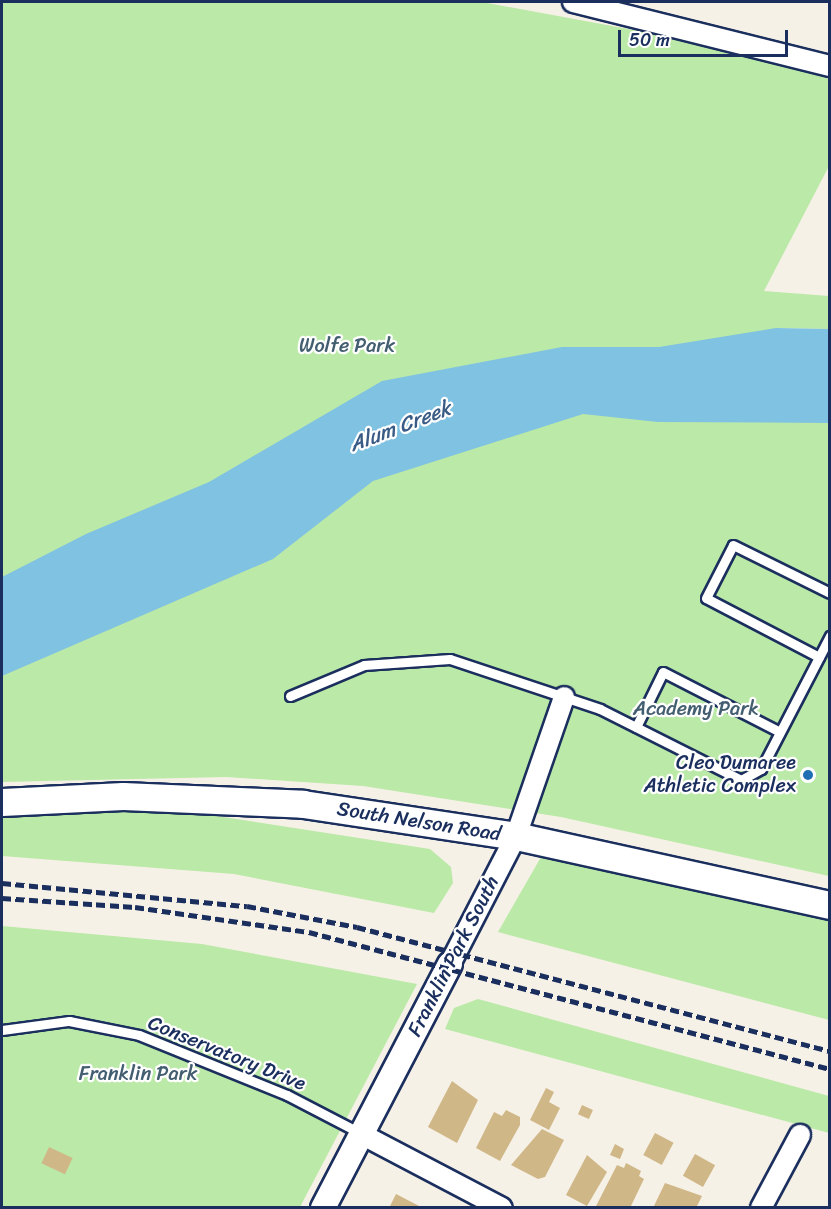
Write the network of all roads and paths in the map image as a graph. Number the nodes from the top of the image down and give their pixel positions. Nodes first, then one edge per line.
1 (573, 2) edge
2 (830, 66) edge
3 (830, 593) edge
4 (830, 636) edge
5 (819, 657) junction
6 (290, 696) dead end
7 (564, 697) junction
8 (636, 727) junction
9 (780, 732) junction
10 (2, 802) edge
11 (516, 836) junction
12 (830, 905) edge
13 (450, 964) joint
14 (2, 1030) edge
15 (361, 1134) junction
16 (800, 1135) dead end
17 (323, 1208) edge
18 (502, 1208) edge
19 (761, 1208) edge

1 - 2 street
3 - 5 lane
4 - 5 lane
5 - 9 lane
6 - 7 lane
7 - 8 lane
7 - 11 street, Franklin Park South
8 - 9 lane
8 - 9 lane
10 - 11 main road, South Nelson Road
11 - 12 main road, South Nelson Road
11 - 13 street, Franklin Park South
13 - 15 street, Franklin Park South
14 - 15 lane, Conservatory Drive
15 - 17 street, Franklin Park South
15 - 18 street
16 - 19 street

